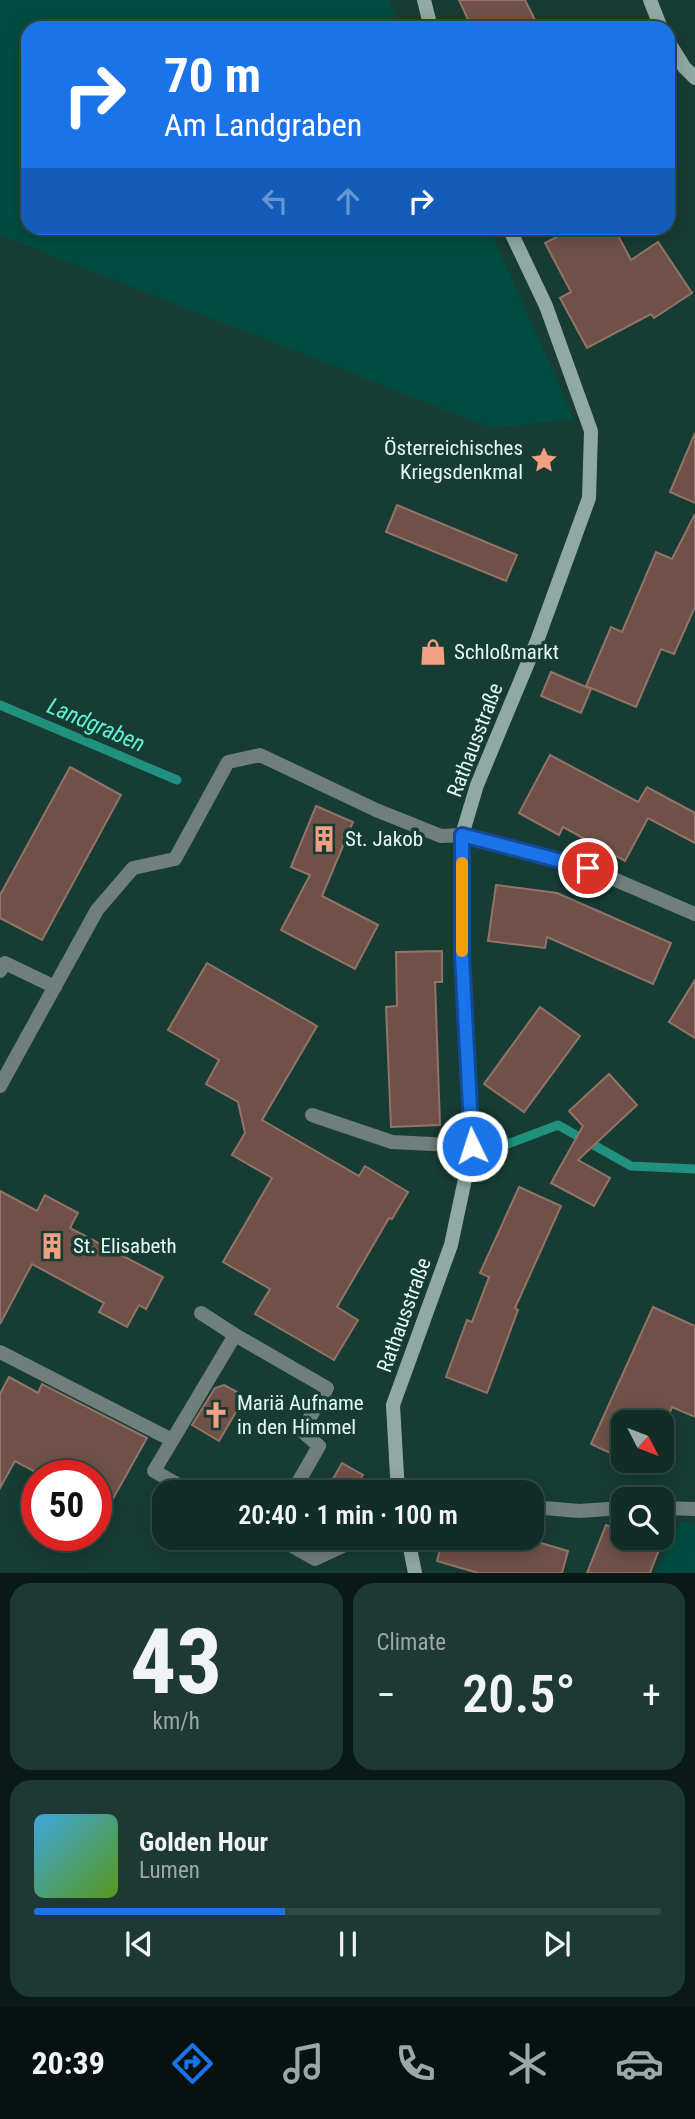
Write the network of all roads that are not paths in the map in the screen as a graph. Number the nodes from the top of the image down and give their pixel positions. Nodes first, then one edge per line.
1 (424, 0) edge
2 (650, 0) edge
3 (429, 21) edge
4 (658, 21) edge
5 (675, 52) edge
6 (695, 78) edge
7 (512, 235) edge
8 (462, 835) junction
9 (695, 914) edge
10 (0, 971) edge
11 (55, 988) junction
12 (0, 1086) edge
13 (312, 1115) dead end
14 (472, 1146) junction
15 (201, 1313) dead end
16 (235, 1335) junction
17 (0, 1352) edge
18 (172, 1440) junction
19 (170, 1480) edge
20 (299, 1480) edge
21 (397, 1480) edge
22 (544, 1508) edge
23 (674, 1508) edge
24 (611, 1509) edge
25 (695, 1509) edge
26 (300, 1550) edge
27 (335, 1550) edge
28 (410, 1550) edge
29 (415, 1573) edge

1 - 3 main road
2 - 4 main road
5 - 6 main road
7 - 8 main road, Rathausstraße
8 - 9 street
8 - 11 street
8 - 14 main road, Rathausstraße
10 - 11 street
11 - 12 street
13 - 14 street
14 - 21 main road, Rathausstraße
15 - 16 street
16 - 18 street
16 - 20 street
17 - 18 street
18 - 19 street
22 - 24 street
23 - 25 street
26 - 27 street
28 - 29 main road

